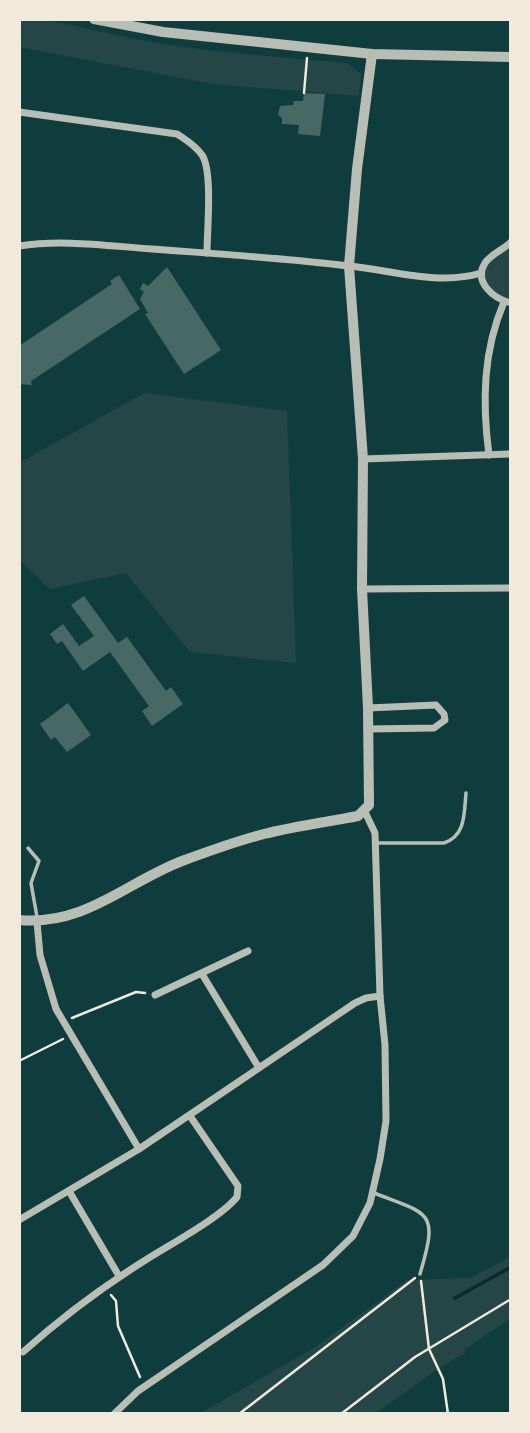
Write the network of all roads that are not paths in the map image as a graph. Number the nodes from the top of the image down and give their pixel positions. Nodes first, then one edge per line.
1 (94, 19) edge
2 (372, 54) junction
3 (511, 57) edge
4 (19, 112) edge
5 (511, 242) edge
6 (19, 246) edge
7 (207, 253) junction
8 (349, 266) junction
9 (481, 273) junction
10 (507, 302) edge
11 (511, 454) edge
12 (489, 455) junction
13 (363, 459) junction
14 (511, 588) edge
15 (362, 589) junction
16 (368, 708) junction
17 (368, 729) junction
18 (466, 793) dead end
19 (365, 812) junction
20 (375, 843) junction
21 (28, 848) dead end
22 (19, 920) edge
23 (37, 922) junction
24 (248, 951) dead end
25 (202, 974) junction
26 (155, 995) road end
27 (380, 996) junction
28 (258, 1068) junction
29 (190, 1116) junction
30 (139, 1149) junction
31 (69, 1191) junction
32 (373, 1193) junction
33 (19, 1219) edge
34 (420, 1274) road end
35 (119, 1276) junction
36 (23, 1352) dead end
37 (114, 1414) edge

1 - 2 street
2 - 3 street
2 - 8 street
4 - 7 street
5 - 9 street
6 - 7 street
7 - 8 street
8 - 9 street
8 - 13 street
9 - 10 street
10 - 12 street
11 - 12 street
12 - 13 street
13 - 15 street
14 - 15 street
15 - 16 street
16 - 17 street
16 - 17 street
17 - 19 street
18 - 20 lane
19 - 20 street
19 - 23 street
20 - 27 street
21 - 23 lane
22 - 23 street
23 - 30 street
24 - 25 street
25 - 26 street
25 - 28 street
27 - 28 street
27 - 32 street
28 - 29 street
29 - 30 street
29 - 35 street
30 - 31 street
31 - 33 street
31 - 35 street
32 - 34 lane
32 - 37 street
35 - 36 street

